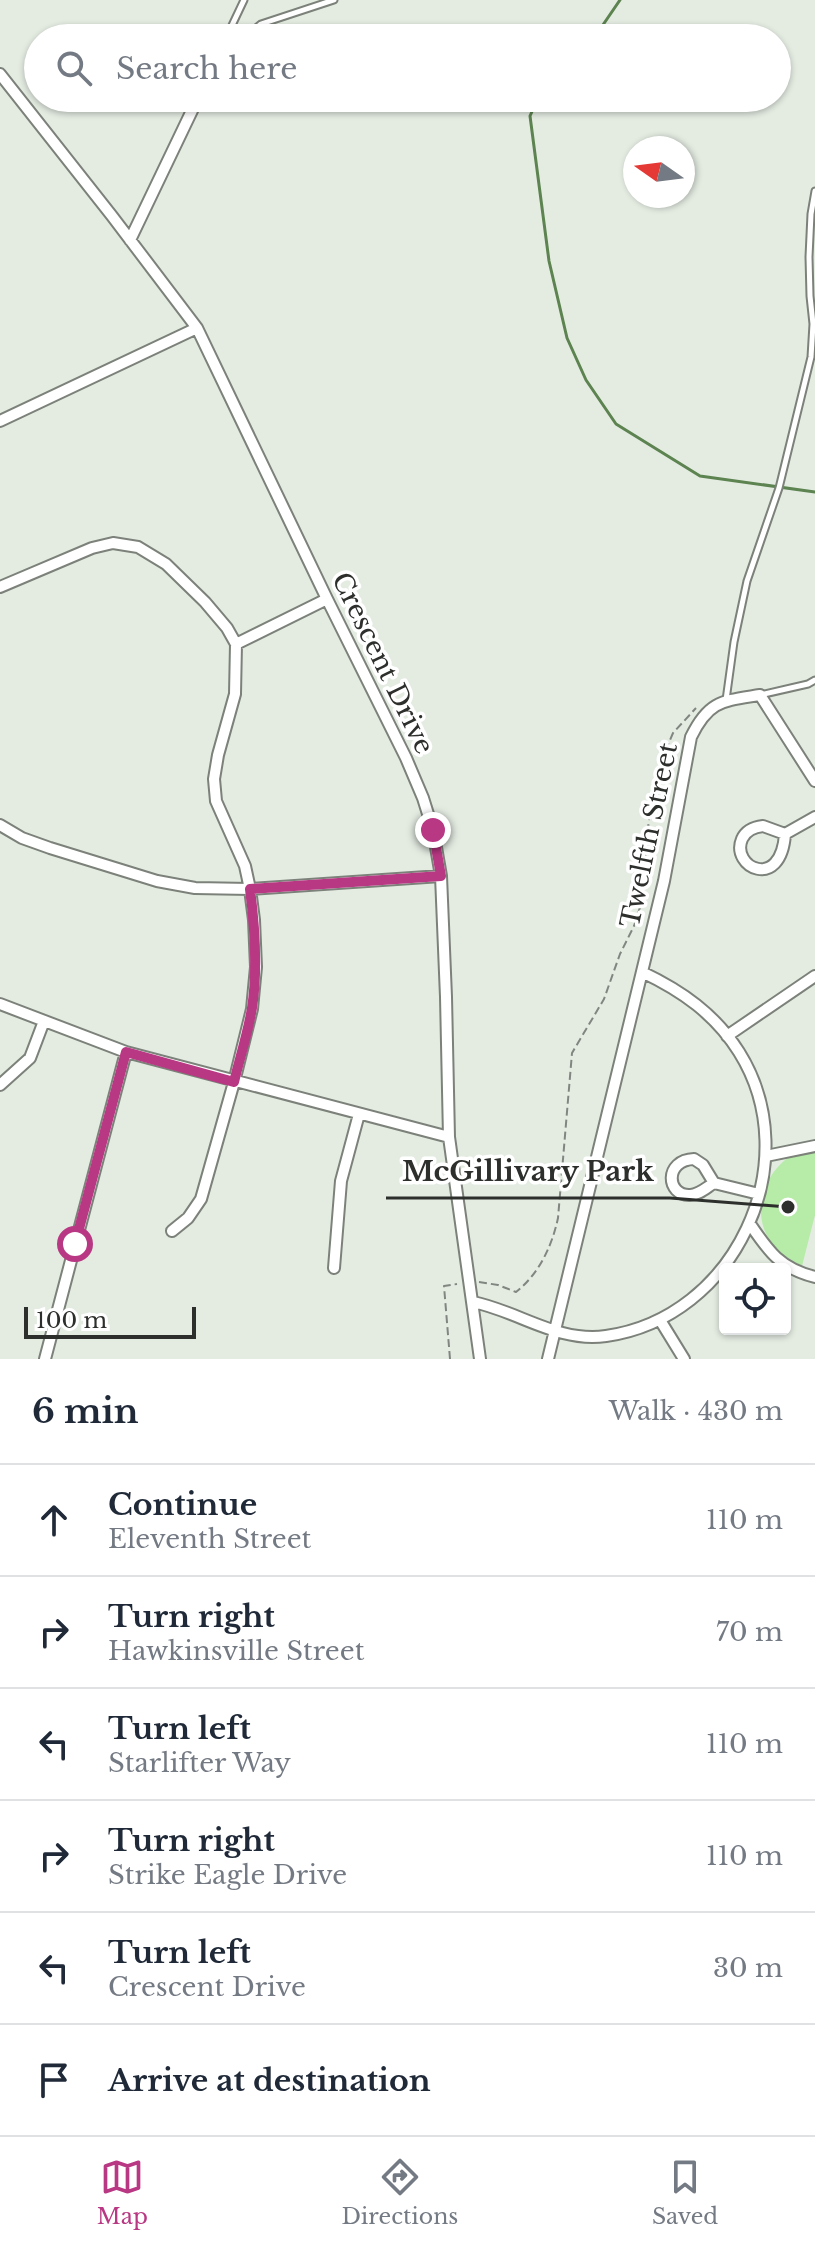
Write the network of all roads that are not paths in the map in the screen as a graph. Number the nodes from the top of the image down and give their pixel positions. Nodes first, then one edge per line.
1 (244, 0) edge
2 (334, 0) edge
3 (233, 24) edge
4 (261, 24) edge
5 (0, 74) edge
6 (24, 105) edge
7 (30, 112) edge
8 (191, 112) edge
9 (815, 191) edge
10 (130, 240) junction
11 (197, 328) junction
12 (0, 421) edge
13 (0, 587) edge
14 (327, 599) junction
15 (236, 644) junction
16 (815, 680) edge
17 (760, 695) junction
18 (726, 700) junction
19 (815, 781) edge
20 (815, 817) edge
21 (0, 825) edge
22 (785, 834) junction
23 (441, 876) junction
24 (250, 889) junction
25 (642, 972) junction
26 (815, 976) edge
27 (0, 1004) edge
28 (44, 1021) junction
29 (727, 1036) junction
30 (126, 1052) junction
31 (234, 1082) junction
32 (0, 1085) edge
33 (359, 1114) junction
34 (449, 1137) junction
35 (815, 1146) edge
36 (766, 1156) junction
37 (714, 1183) dead end
38 (759, 1194) junction
39 (750, 1224) junction
40 (172, 1231) dead end
41 (334, 1268) dead end
42 (815, 1277) edge
43 (473, 1302) junction
44 (660, 1320) junction
45 (556, 1331) junction
46 (45, 1359) edge
47 (480, 1359) edge
48 (548, 1359) edge
49 (684, 1359) edge

1 - 3 lane
2 - 4 lane
5 - 6 street, Crescent Drive
7 - 10 street, Crescent Drive
8 - 10 street
9 - 18 lane
10 - 11 street, Crescent Drive
11 - 12 street
11 - 14 street, Crescent Drive
13 - 15 street
14 - 15 street
14 - 23 street, Crescent Drive
15 - 24 street
16 - 17 lane
17 - 18 street
17 - 19 street
18 - 25 street, Twelfth Street
20 - 22 street
21 - 24 street
22 - 22 street
23 - 24 street
23 - 34 street, Crescent Drive
24 - 31 street
25 - 29 street
25 - 45 street, Twelfth Street
26 - 29 street
27 - 28 street
28 - 30 street
28 - 32 street
29 - 36 street
30 - 31 street
30 - 46 street
31 - 33 street
31 - 40 street
33 - 34 street
33 - 41 street
34 - 43 street, Crescent Drive
35 - 36 street
36 - 38 street
37 - 38 street
38 - 39 street
39 - 42 street
39 - 44 street
43 - 45 street
43 - 47 street, Crescent Drive
44 - 45 street
44 - 49 street
45 - 48 street, Twelfth Street

